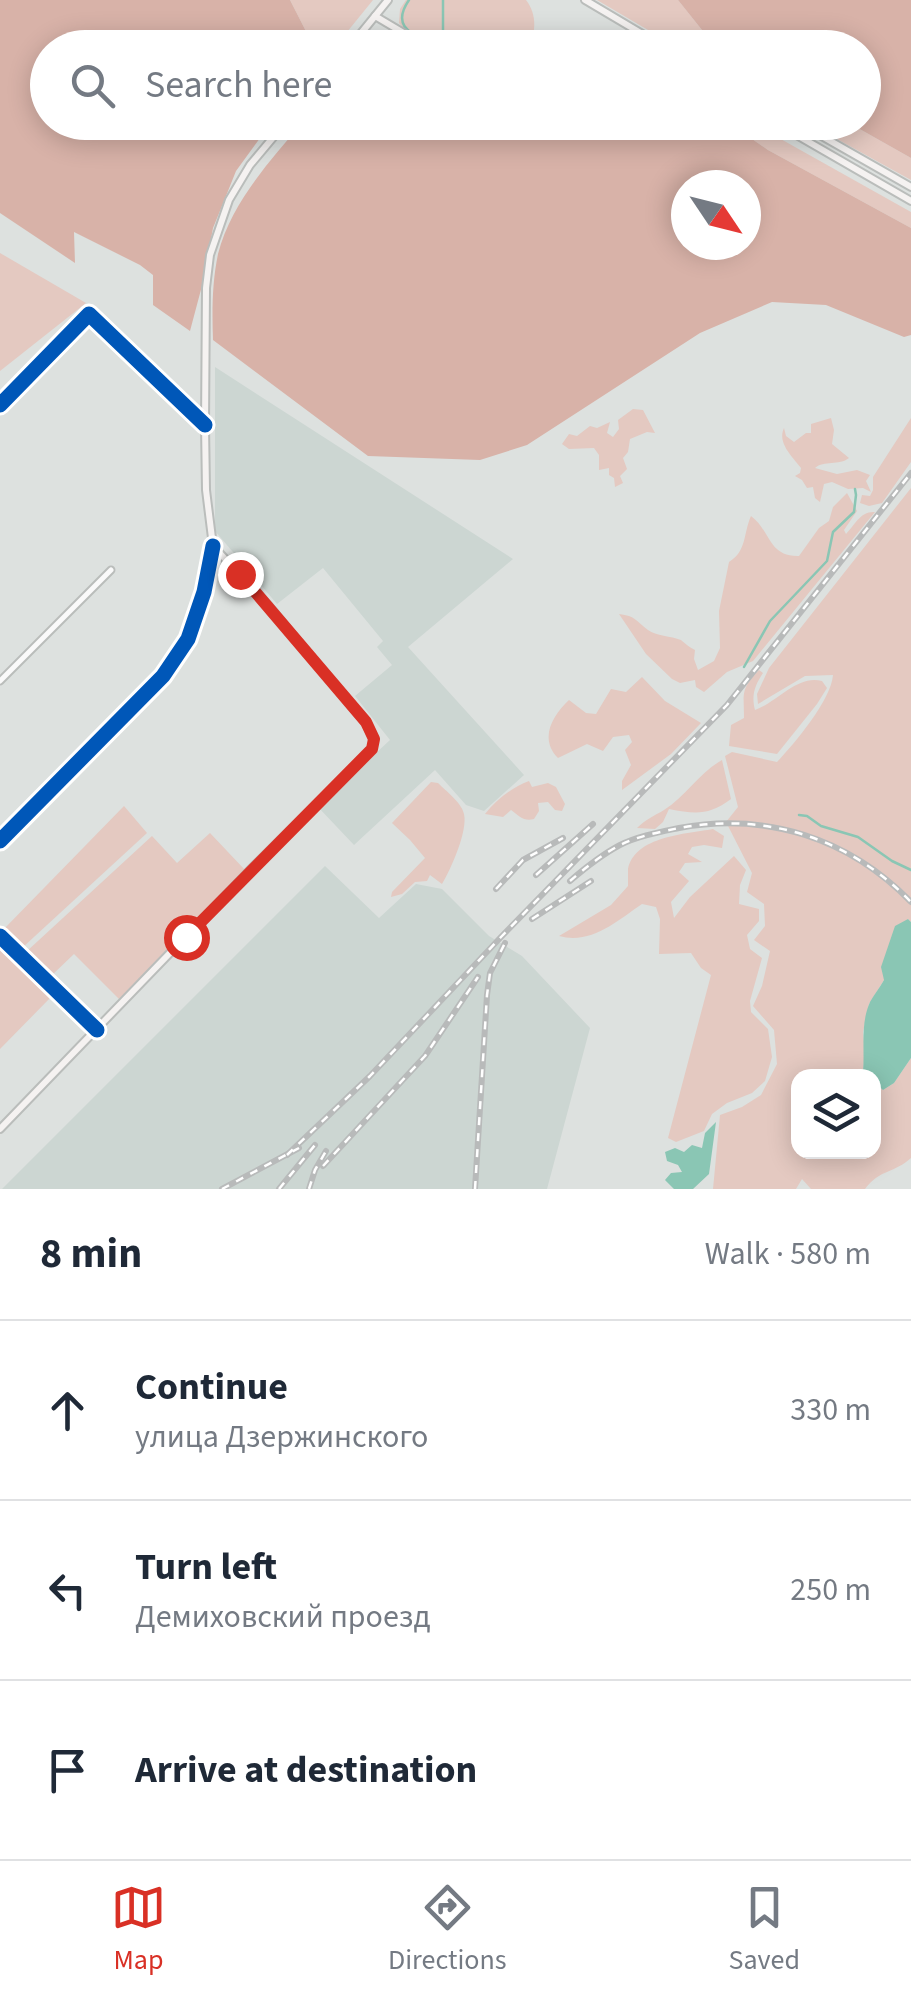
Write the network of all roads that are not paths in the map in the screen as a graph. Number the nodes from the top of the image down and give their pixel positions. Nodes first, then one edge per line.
1 (388, 0) edge
2 (585, 0) edge
3 (375, 16) junction
4 (363, 30) edge
5 (398, 30) edge
6 (636, 30) edge
7 (271, 140) edge
8 (806, 140) edge
9 (829, 140) edge
10 (911, 187) edge
11 (911, 200) edge
12 (0, 405) edge
13 (204, 425) junction
14 (214, 546) junction
15 (111, 570) dead end
16 (0, 681) edge
17 (0, 841) edge
18 (0, 936) edge
19 (96, 1030) junction
20 (0, 1128) edge

1 - 3 main road
2 - 6 main road
3 - 4 main road
3 - 5 main road
7 - 13 main road
8 - 11 main road
9 - 10 main road
12 - 13 street
13 - 14 main road
14 - 17 street
14 - 19 main road
15 - 16 street
18 - 19 street
19 - 20 main road

